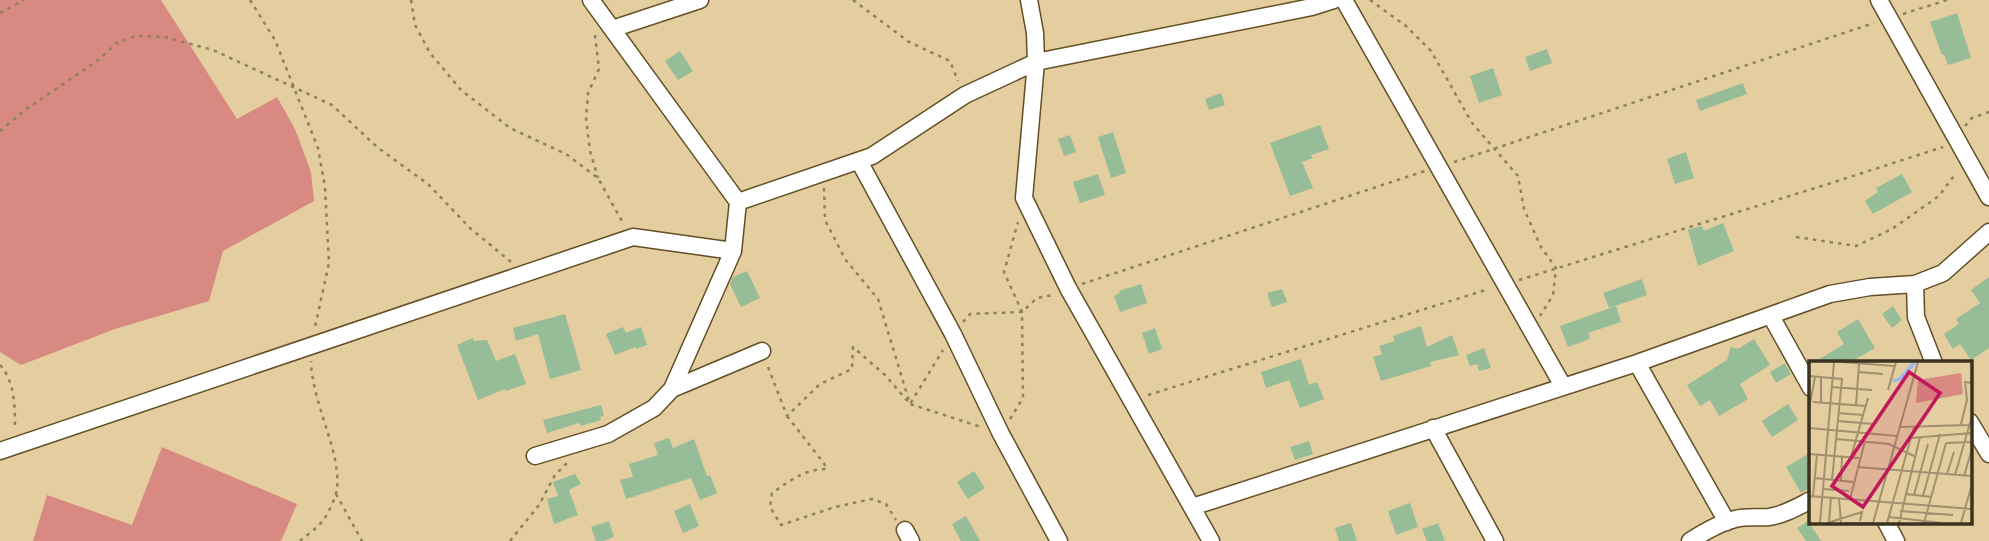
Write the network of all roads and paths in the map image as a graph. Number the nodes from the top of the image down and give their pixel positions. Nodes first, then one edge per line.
1 (24, 0) edge
2 (250, 0) edge
3 (411, 0) edge
4 (700, 0) edge
5 (853, 0) edge
6 (1029, 0) edge
7 (1334, 0) edge
8 (1344, 0) edge
9 (1370, 0) edge
10 (1879, 0) edge
11 (1947, 0) edge
12 (594, 5) edge
13 (0, 13) edge
14 (1890, 18) junction
15 (612, 29) junction
16 (1036, 62) junction
17 (294, 86) junction
18 (964, 95) junction
19 (1989, 111) edge
20 (0, 131) edge
21 (1959, 141) junction
22 (1494, 149) junction
23 (859, 161) junction
24 (1439, 167) junction
25 (1956, 173) dead end
26 (598, 178) junction
27 (1989, 197) edge
28 (738, 202) junction
29 (1989, 232) edge
30 (633, 237) junction
31 (1796, 237) dead end
32 (733, 251) junction
33 (1556, 268) junction
34 (526, 273) junction
35 (1505, 284) junction
36 (1915, 284) junction
37 (1068, 288) junction
38 (1771, 316) junction
39 (1531, 330) junction
40 (953, 334) junction
41 (311, 346) junction
42 (762, 351) joint
43 (1934, 361) edge
44 (1637, 363) junction
45 (0, 365) edge
46 (1809, 383) edge
47 (1563, 386) junction
48 (672, 389) junction
49 (1131, 400) junction
50 (787, 416) junction
51 (1972, 425) edge
52 (1433, 428) junction
53 (6, 449) edge
54 (1989, 454) edge
55 (535, 456) dead end
56 (571, 460) dead end
57 (336, 494) junction
58 (1809, 501) edge
59 (1192, 508) junction
60 (1727, 522) junction
61 (1887, 524) edge
62 (908, 536) edge
63 (1492, 540) edge
64 (300, 541) edge
65 (362, 541) edge
66 (510, 541) edge
67 (1059, 541) edge
68 (1211, 541) edge
69 (1690, 541) edge
70 (1896, 541) edge

1 - 13 path
2 - 17 path
3 - 26 path
4 - 15 street
5 - 18 path
6 - 16 street
7 - 16 street
8 - 24 street
9 - 22 path
10 - 14 street
11 - 14 path
12 - 15 street
12 - 26 path
14 - 21 street
14 - 22 path
15 - 28 street
16 - 18 street
16 - 37 street
17 - 20 path
17 - 34 path
17 - 41 path
18 - 23 street
19 - 21 path
21 - 27 street
21 - 33 path
22 - 24 path
22 - 33 path
23 - 28 street
23 - 40 street
24 - 35 street
24 - 37 path
25 - 31 path
26 - 30 path
28 - 32 street
29 - 36 street
30 - 32 street
30 - 34 street
32 - 48 street
33 - 35 path
33 - 39 path
34 - 41 street
35 - 39 street
35 - 49 path
36 - 38 street
36 - 43 street
37 - 40 path
37 - 49 street
38 - 44 street
38 - 46 street
39 - 47 street
40 - 50 path
40 - 67 street
41 - 53 street
41 - 57 path
42 - 48 street
42 - 50 path
44 - 47 street
44 - 60 street
45 - 53 path
47 - 52 street
48 - 55 street
49 - 59 street
50 - 62 path
51 - 54 street
52 - 59 street
52 - 63 street
56 - 66 path
57 - 64 path
57 - 65 path
58 - 60 street
59 - 68 street
60 - 69 street
61 - 70 street

